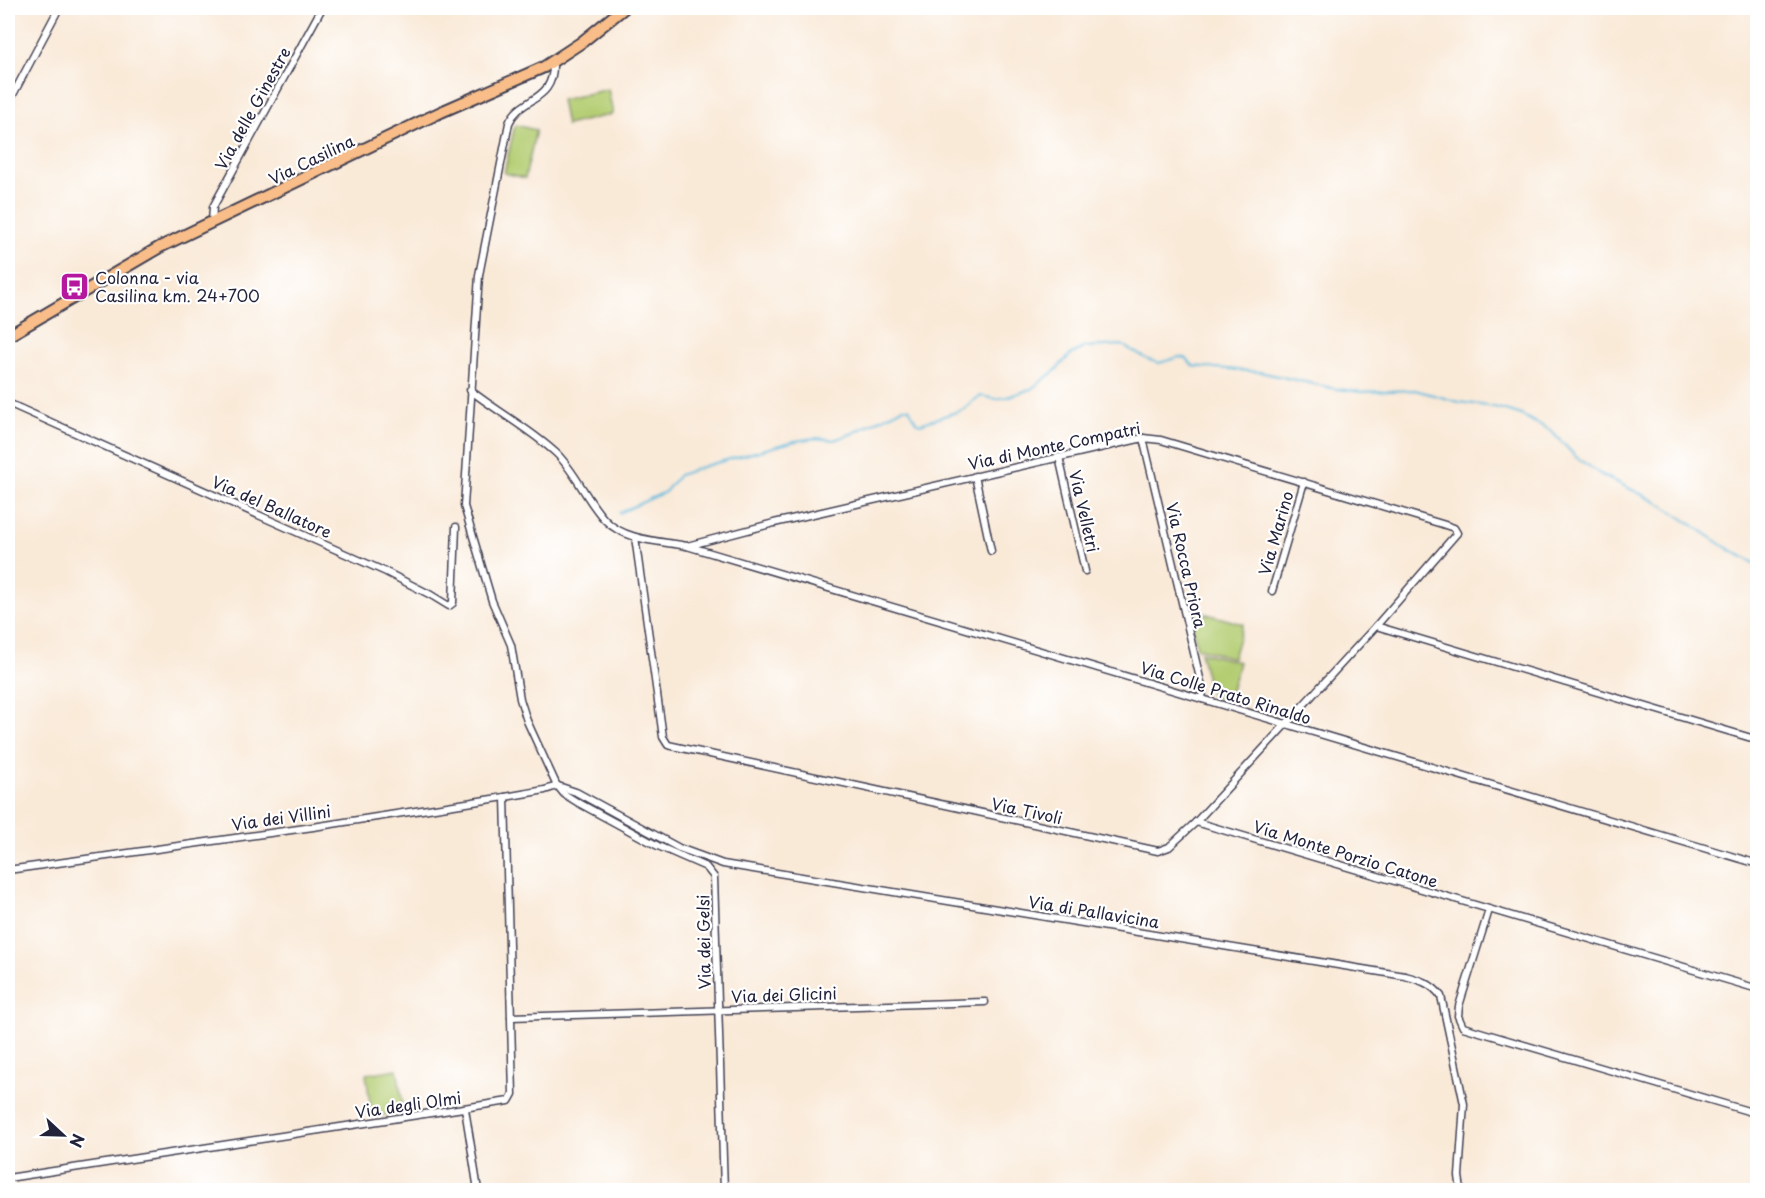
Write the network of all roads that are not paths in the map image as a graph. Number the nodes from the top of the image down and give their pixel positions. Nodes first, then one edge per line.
1 (59, 8) edge
2 (322, 8) edge
3 (624, 8) edge
4 (553, 61) junction
5 (8, 104) edge
6 (213, 222) junction
7 (8, 336) edge
8 (470, 390) junction
9 (8, 403) edge
10 (1143, 438) junction
11 (1059, 457) junction
12 (975, 476) junction
13 (1304, 482) junction
14 (456, 527) dead end
15 (1457, 531) joint
16 (635, 537) junction
17 (687, 546) junction
18 (991, 551) dead end
19 (1085, 571) dead end
20 (1272, 591) dead end
21 (1376, 626) junction
22 (1202, 699) junction
23 (1286, 724) junction
24 (1758, 740) edge
25 (557, 786) junction
26 (505, 797) junction
27 (1196, 822) junction
28 (1758, 864) edge
29 (8, 870) edge
30 (1489, 910) junction
31 (1758, 989) edge
32 (986, 1002) dead end
33 (717, 1010) junction
34 (511, 1017) junction
35 (465, 1109) junction
36 (1758, 1114) edge
37 (8, 1178) edge
38 (478, 1191) edge
39 (724, 1191) edge
40 (1461, 1191) edge

1 - 5 street
2 - 6 street, Via delle Ginestre
3 - 4 main road, Via Casilina
4 - 6 main road, Via Casilina
4 - 8 street
6 - 7 main road, Via Casilina
8 - 16 street, Via Colle Prato Rinaldo
8 - 25 street
9 - 14 street, Via del Ballatore
10 - 11 street, Via di Monte Compatri
10 - 13 street, Via di Monte Compatri
10 - 22 street, Via Rocca Priora
11 - 12 street, Via di Monte Compatri
11 - 19 street, Via Velletri
12 - 17 street, Via di Monte Compatri
12 - 18 street
13 - 15 street, Via di Monte Compatri
13 - 20 street, Via Marino
15 - 21 street, Via Tivoli
16 - 17 street, Via Colle Prato Rinaldo
16 - 27 street, Via Tivoli
17 - 22 street, Via Colle Prato Rinaldo
21 - 23 street, Via Tivoli
21 - 24 street
22 - 23 street, Via Colle Prato Rinaldo
23 - 27 street, Via Tivoli
23 - 28 street, Via Colle Prato Rinaldo
25 - 26 street, Via dei Villini
25 - 33 street, Via dei Gelsi
25 - 40 street, Via di Pallavicina
26 - 29 street, Via dei Villini
26 - 34 street, Via degli Olmi
27 - 30 street, Via Monte Porzio Catone
30 - 31 street, Via Monte Porzio Catone
30 - 36 street
32 - 33 street, Via dei Glicini
33 - 34 street, Via dei Glicini
33 - 39 street, Via dei Gelsi
34 - 35 street, Via degli Olmi
35 - 37 street, Via degli Olmi
35 - 38 street

